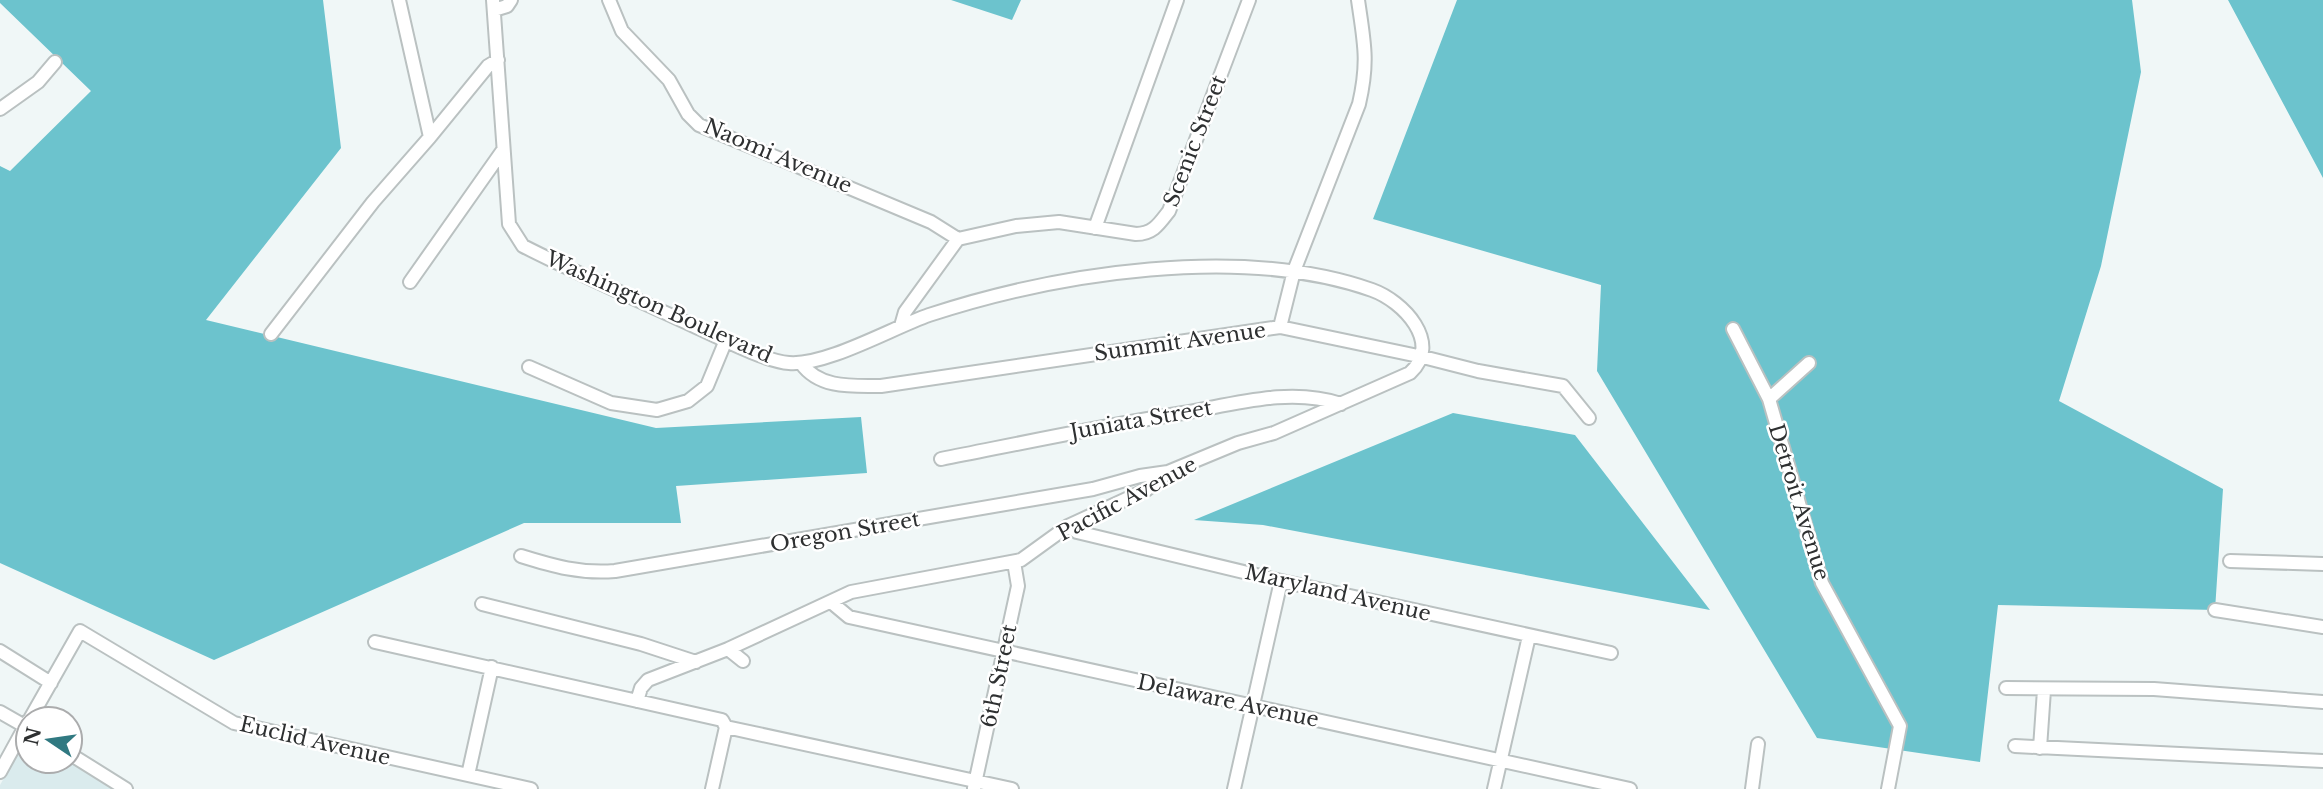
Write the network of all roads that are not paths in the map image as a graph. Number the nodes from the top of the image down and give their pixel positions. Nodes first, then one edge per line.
1 (399, 0) edge
2 (512, 0) edge
3 (609, 0) edge
4 (1177, 0) edge
5 (1249, 0) edge
6 (1358, 0) edge
7 (493, 5) edge
8 (498, 60) junction
9 (55, 62) dead end
10 (0, 109) edge
11 (430, 137) junction
12 (503, 150) junction
13 (1095, 228) junction
14 (958, 239) junction
15 (1294, 271) junction
16 (410, 282) dead end
17 (901, 326) junction
18 (1280, 327) junction
19 (1734, 329) dead end
20 (271, 334) dead end
21 (726, 340) junction
22 (1423, 357) junction
23 (802, 363) junction
24 (1809, 363) dead end
25 (529, 367) dead end
26 (1769, 399) junction
27 (1341, 404) junction
28 (1589, 418) dead end
29 (941, 459) dead end
30 (1168, 472) junction
31 (1068, 526) junction
32 (521, 556) dead end
33 (2230, 561) dead end
34 (1014, 562) junction
35 (2323, 564) edge
36 (1281, 581) junction
37 (831, 602) junction
38 (482, 604) dead end
39 (2215, 610) dead end
40 (2323, 627) edge
41 (1529, 636) junction
42 (375, 642) dead end
43 (728, 649) junction
44 (0, 651) edge
45 (1004, 652) junction
46 (1611, 653) dead end
47 (743, 661) dead end
48 (696, 662) junction
49 (492, 667) junction
50 (51, 683) junction
51 (2006, 688) dead end
52 (2044, 690) junction
53 (637, 701) junction
54 (2323, 702) edge
55 (39, 705) edge
56 (1252, 707) junction
57 (724, 724) junction
58 (1758, 744) dead end
59 (2015, 746) dead end
60 (14, 748) edge
61 (2040, 748) junction
62 (1501, 760) junction
63 (2323, 761) edge
64 (84, 763) edge
65 (0, 772) edge
66 (468, 775) junction
67 (975, 785) edge
68 (126, 789) edge
69 (531, 789) edge
70 (712, 789) edge
71 (1012, 789) edge
72 (1234, 789) edge
73 (1494, 789) edge
74 (1630, 789) edge
75 (1752, 789) edge
76 (1888, 789) edge

1 - 11 street
2 - 7 street
3 - 14 street, Naomi Avenue
4 - 13 street
5 - 13 street, Scenic Street
6 - 15 street
7 - 8 street, Washington Boulevard
8 - 11 street
8 - 12 street, Washington Boulevard
9 - 10 street
11 - 20 street
12 - 16 street
12 - 21 street, Washington Boulevard
13 - 14 street, Scenic Street
14 - 17 street
15 - 17 street, Washington Boulevard
15 - 18 street
15 - 22 street
17 - 23 street, Washington Boulevard
18 - 22 street, Summit Avenue
18 - 23 street, Summit Avenue
19 - 26 street, Detroit Avenue
21 - 23 street, Washington Boulevard
21 - 25 street
22 - 27 street, Pacific Avenue
22 - 28 street, Summit Avenue
24 - 26 street
26 - 76 street, Detroit Avenue
27 - 29 street, Juniata Street
27 - 30 street, Pacific Avenue
30 - 31 street, Pacific Avenue
30 - 32 street, Oregon Street
31 - 34 street, Pacific Avenue
31 - 36 street, Maryland Avenue
33 - 35 street
34 - 37 street, Pacific Avenue
34 - 45 street, 6th Street
36 - 41 street, Maryland Avenue
36 - 56 street
37 - 43 street, Pacific Avenue
37 - 45 street, Delaware Avenue
38 - 48 street
39 - 40 street
41 - 46 street, Maryland Avenue
41 - 62 street
42 - 49 street
43 - 47 street
43 - 48 street, Pacific Avenue
44 - 50 street
45 - 56 street, Delaware Avenue
45 - 67 street, 6th Street
48 - 53 street, Pacific Avenue
49 - 53 street
49 - 66 street
50 - 55 street
50 - 66 street, Euclid Avenue
51 - 52 street
52 - 54 street
52 - 61 street
53 - 57 street
56 - 62 street, Delaware Avenue
56 - 72 street
57 - 67 street
57 - 70 street
58 - 75 street
59 - 61 street
60 - 65 street
61 - 63 street
62 - 73 street
62 - 74 street, Delaware Avenue
64 - 68 street
66 - 69 street, Euclid Avenue
67 - 71 street

